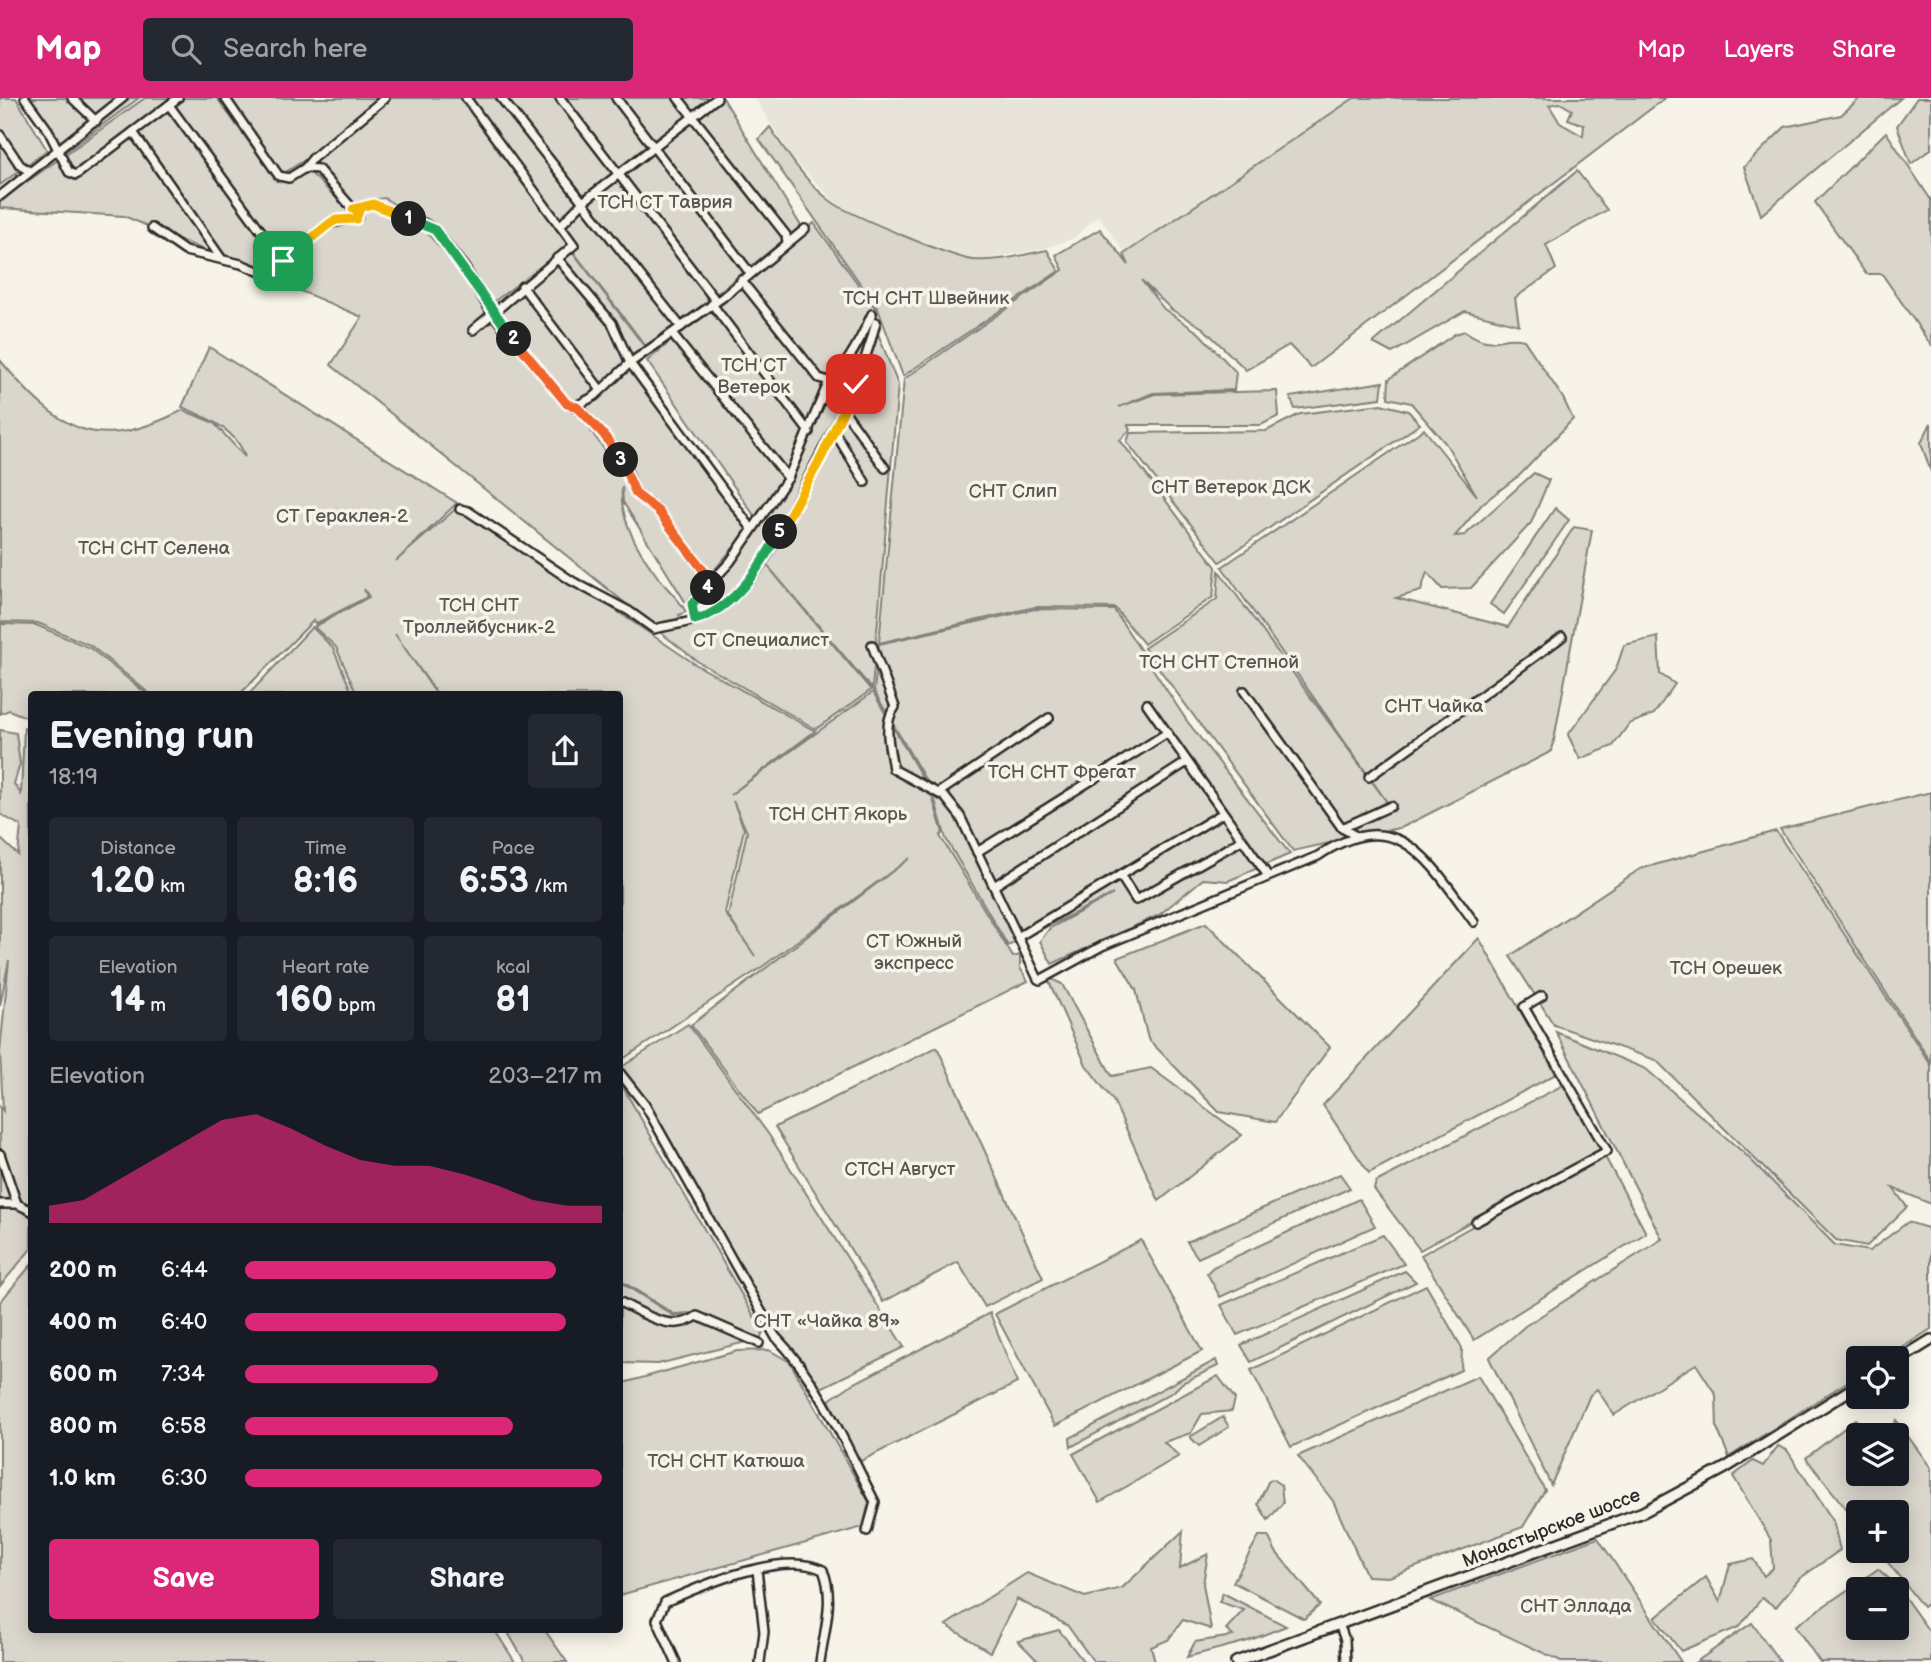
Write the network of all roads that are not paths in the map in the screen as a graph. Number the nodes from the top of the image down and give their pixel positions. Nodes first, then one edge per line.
1 (25, 98) edge
2 (72, 98) edge
3 (122, 98) edge
4 (178, 98) edge
5 (225, 98) edge
6 (385, 98) edge
7 (466, 98) edge
8 (501, 98) edge
9 (560, 98) edge
10 (616, 98) edge
11 (678, 98) edge
12 (717, 98) edge
13 (169, 105) junction
14 (692, 119) junction
15 (96, 121) junction
16 (133, 132) junction
17 (0, 135) edge
18 (653, 148) junction
19 (58, 151) junction
20 (305, 168) junction
21 (29, 171) junction
22 (619, 174) junction
23 (0, 196) edge
24 (584, 201) junction
25 (353, 209) junction
26 (560, 226) junction
27 (152, 228) dead end
28 (805, 229) dead end
29 (787, 243) junction
30 (222, 258) junction
31 (557, 258) junction
32 (283, 261) junction
33 (750, 273) junction
34 (741, 280) junction
35 (522, 286) junction
36 (714, 303) junction
37 (491, 312) junction
38 (681, 327) junction
39 (473, 330) dead end
40 (671, 334) junction
41 (631, 363) junction
42 (829, 381) junction
43 (600, 389) junction
44 (577, 407) junction
45 (843, 409) junction
46 (834, 431) junction
47 (809, 432) junction
48 (885, 468) dead end
49 (788, 478) junction
50 (865, 482) dead end
51 (460, 509) dead end
52 (752, 529) junction
53 (713, 583) junction
54 (695, 620) junction
55 (1562, 637) dead end
56 (872, 645) dead end
57 (1244, 691) dead end
58 (1146, 704) dead end
59 (1049, 718) dead end
60 (1167, 733) junction
61 (1187, 762) junction
62 (1369, 777) dead end
63 (938, 793) junction
64 (1391, 806) dead end
65 (1223, 813) junction
66 (1342, 828) junction
67 (1356, 836) junction
68 (1242, 840) junction
69 (977, 852) junction
70 (1120, 875) junction
71 (1268, 876) junction
72 (994, 887) junction
73 (1474, 922) dead end
74 (1018, 937) junction
75 (1542, 996) dead end
76 (623, 1077) edge
77 (0, 1154) edge
78 (0, 1204) edge
79 (17, 1204) junction
80 (28, 1209) edge
81 (1476, 1222) dead end
82 (623, 1304) edge
83 (1931, 1340) edge
84 (759, 1343) dead end
85 (1909, 1354) edge
86 (1846, 1392) edge
87 (867, 1531) dead end
88 (757, 1570) junction
89 (1339, 1624) junction
90 (676, 1662) edge
91 (760, 1662) edge
92 (820, 1662) edge
93 (1236, 1662) edge
94 (1346, 1662) edge

1 - 19 street
2 - 15 street
3 - 15 street
4 - 13 street
5 - 20 street
6 - 20 street
7 - 26 street
8 - 24 street
9 - 22 street
10 - 18 street
11 - 14 street
12 - 14 street
13 - 16 street
13 - 32 street
14 - 18 street
14 - 29 street
15 - 19 street
16 - 19 street
16 - 30 street
17 - 21 street
18 - 22 street
18 - 33 street
19 - 21 street
20 - 25 street
21 - 23 street
22 - 24 street
22 - 36 street
24 - 26 street
24 - 38 street
25 - 32 street
25 - 37 street
26 - 31 street
27 - 30 street
28 - 29 street
29 - 33 street
30 - 32 street
31 - 35 street
31 - 41 street
33 - 34 street
34 - 36 street
34 - 42 street
35 - 37 street
35 - 43 street
36 - 38 street
36 - 47 street
37 - 39 street
37 - 44 street
38 - 40 street
40 - 41 street
40 - 49 street
41 - 43 street
41 - 52 street
42 - 45 street
42 - 47 street
43 - 44 street
44 - 53 street
45 - 46 street
45 - 48 street
46 - 50 street
46 - 54 street
47 - 49 street
49 - 52 street
51 - 54 street
52 - 53 street
53 - 54 street
55 - 62 street
56 - 63 street
57 - 66 street
58 - 60 street
59 - 63 street
60 - 61 street
60 - 69 street
61 - 65 street
61 - 72 street
63 - 69 street
64 - 66 street
65 - 68 street
65 - 70 street
66 - 67 street
67 - 71 street
67 - 73 street
68 - 70 street
68 - 71 street
69 - 72 street
70 - 74 street
71 - 74 street
72 - 74 street
75 - 81 street
76 - 87 street
77 - 79 street
78 - 79 street
79 - 80 street
82 - 84 street
83 - 85 main road
86 - 89 main road, Монастырское шоссе
88 - 90 street
88 - 91 street
88 - 92 street
89 - 93 main road, Монастырское шоссе
89 - 94 street

